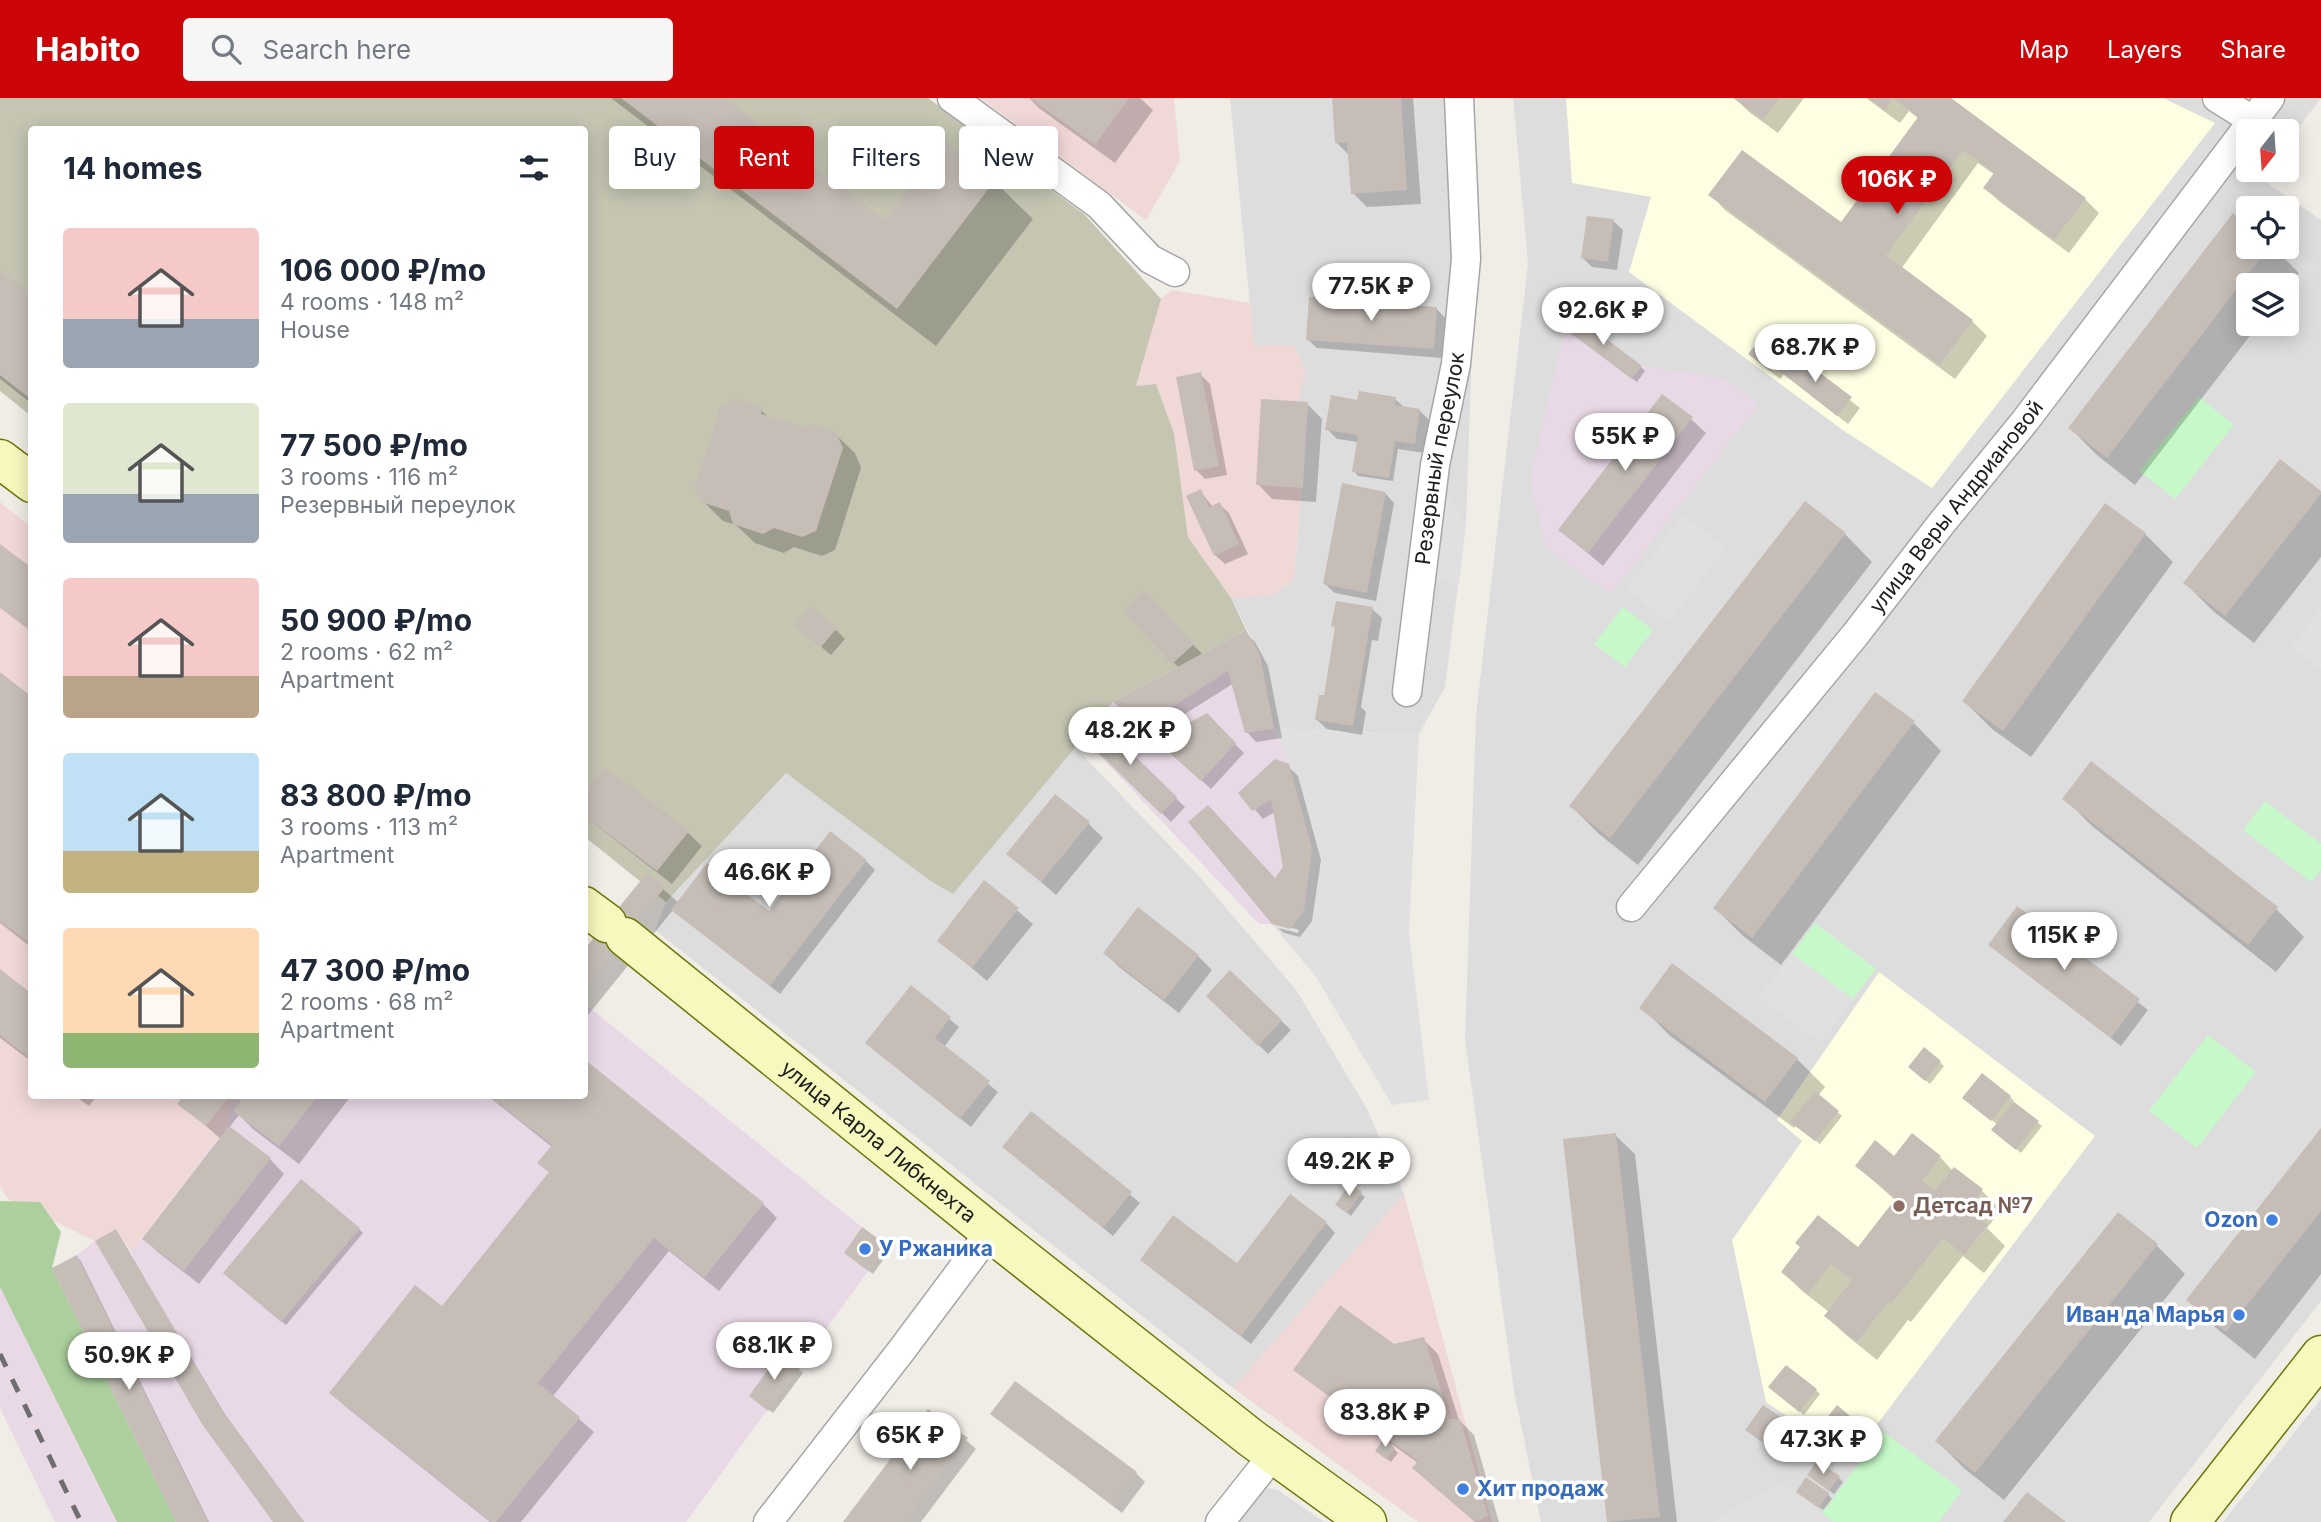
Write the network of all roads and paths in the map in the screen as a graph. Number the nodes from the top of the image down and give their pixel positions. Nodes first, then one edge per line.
1 (952, 98) edge
2 (1459, 98) edge
3 (2217, 98) edge
4 (2270, 98) edge
5 (2250, 119) edge
6 (2253, 119) edge
7 (2236, 141) edge
8 (1175, 272) dead end
9 (0, 459) edge
10 (28, 480) edge
11 (1407, 692) dead end
12 (1631, 907) dead end
13 (605, 922) edge
14 (990, 1231) junction
15 (2321, 1355) edge
16 (1273, 1455) junction
17 (768, 1522) edge
18 (1220, 1522) edge
19 (1367, 1522) edge
20 (2190, 1522) edge

1 - 8 street
2 - 11 street, Резервный переулок
3 - 5 street
4 - 6 street, улица Веры Андриановой
7 - 12 street, улица Веры Андриановой
9 - 10 main road
13 - 14 main road, улица Карла Либкнехта
14 - 16 main road, улица Карла Либкнехта
14 - 17 street
15 - 20 main road
16 - 18 street
16 - 19 main road, улица Карла Либкнехта

